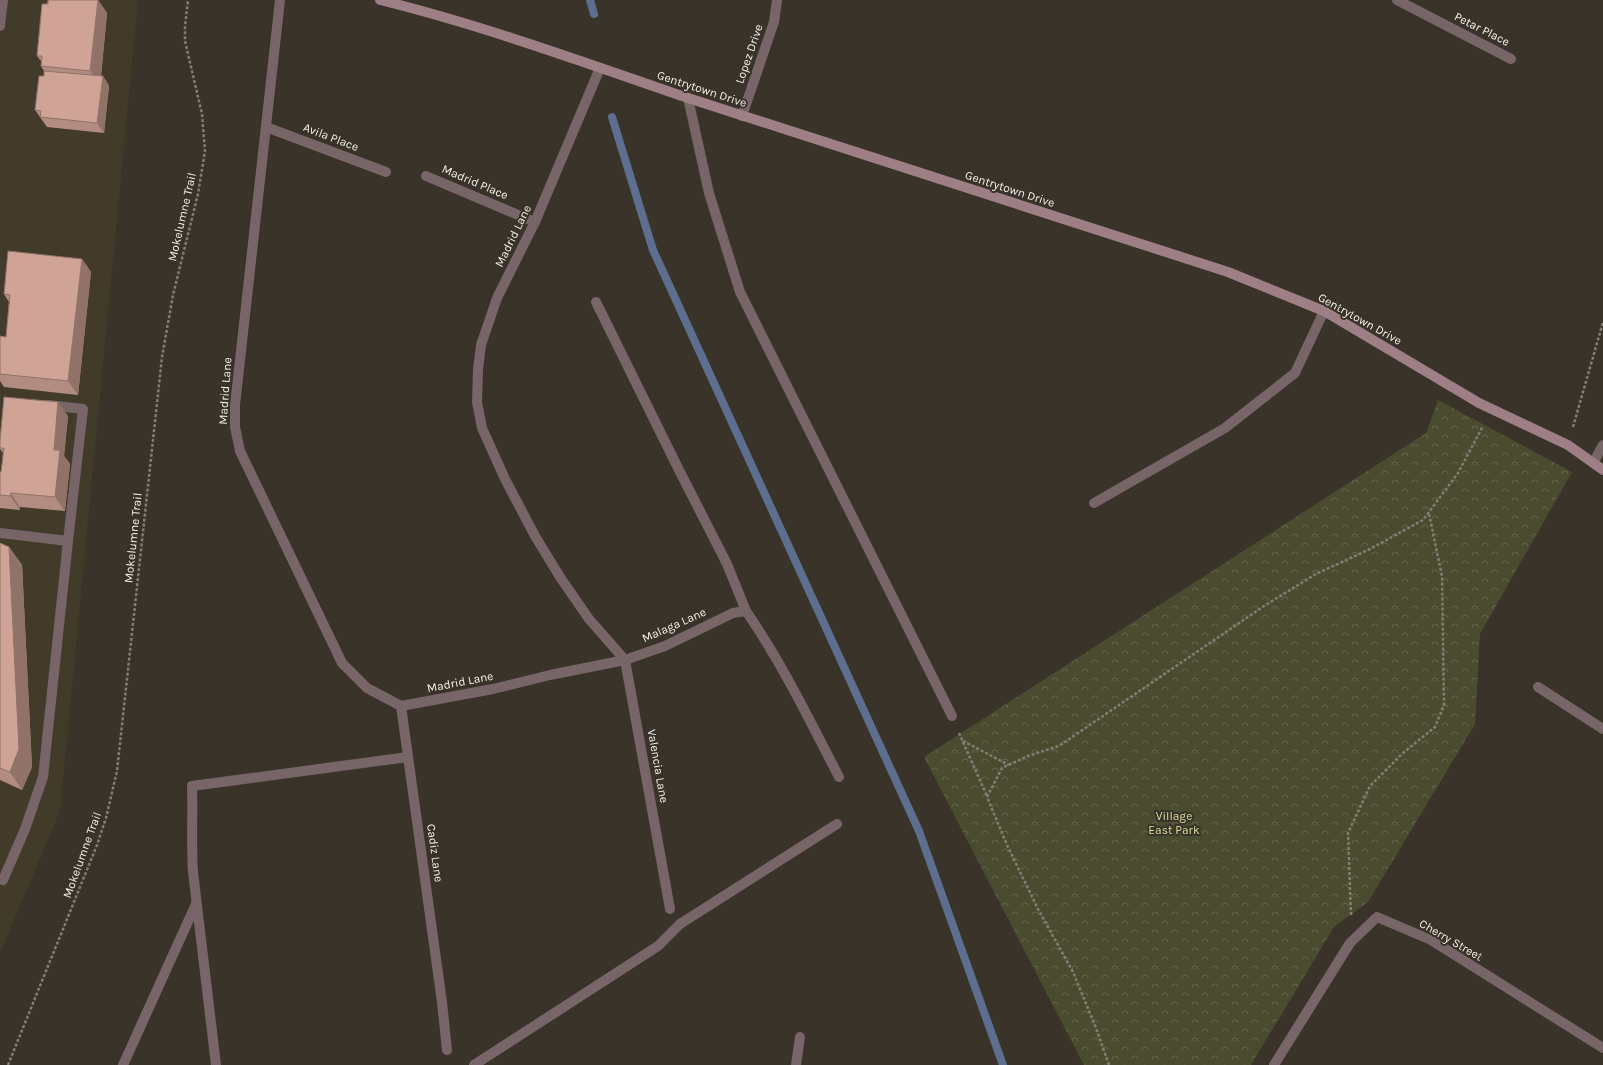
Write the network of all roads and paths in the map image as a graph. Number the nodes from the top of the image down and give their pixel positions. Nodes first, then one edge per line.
1 (188, 0) edge
2 (280, 0) edge
3 (380, 0) edge
4 (778, 0) edge
5 (1397, 0) edge
6 (2, 5) edge
7 (0, 26) edge
8 (1511, 59) dead end
9 (600, 68) junction
10 (688, 98) junction
11 (742, 116) junction
12 (266, 127) junction
13 (386, 172) dead end
14 (426, 176) dead end
15 (535, 222) junction
16 (596, 302) dead end
17 (1324, 312) junction
18 (1603, 322) edge
19 (38, 403) edge
20 (1492, 409) junction
21 (1568, 445) junction
22 (1603, 445) edge
23 (1593, 463) junction
24 (1603, 470) edge
25 (1094, 503) dead end
26 (1429, 513) junction
27 (0, 533) edge
28 (68, 541) junction
29 (746, 611) junction
30 (626, 660) junction
31 (1538, 687) dead end
32 (401, 706) junction
33 (952, 716) joint
34 (1603, 729) edge
35 (962, 740) junction
36 (408, 757) junction
37 (1009, 765) junction
38 (839, 777) dead end
39 (987, 797) junction
40 (837, 824) dead end
41 (0, 879) edge
42 (196, 904) junction
43 (670, 909) dead end
44 (1353, 940) junction
45 (800, 1037) dead end
46 (1603, 1048) edge
47 (447, 1050) dead end
48 (8, 1065) edge
49 (123, 1065) edge
50 (216, 1065) edge
51 (474, 1065) edge
52 (796, 1065) edge
53 (1109, 1065) edge
54 (1274, 1065) edge

1 - 48 path, Mokelumne Trail
2 - 12 street, Madrid Lane
3 - 9 street, Gentrytown Drive
4 - 11 street, Lopez Drive
5 - 8 street, Petar Place
6 - 7 street
9 - 10 street, Gentrytown Drive
9 - 15 street, Madrid Lane
10 - 11 street, Gentrytown Drive
10 - 33 street
11 - 17 street, Gentrytown Drive
12 - 13 street, Avila Place
12 - 32 street, Madrid Lane
14 - 15 street, Madrid Place
15 - 30 street, Madrid Lane
16 - 29 street
17 - 20 street, Gentrytown Drive
17 - 25 street
18 - 21 path
19 - 28 street
20 - 21 street, Gentrytown Drive
20 - 26 path
21 - 23 street, Gentrytown Drive
22 - 23 street
23 - 24 street, Gentrytown Drive
26 - 37 path
26 - 44 path
27 - 28 street
28 - 41 street
29 - 30 street, Malaga Lane
29 - 38 street
30 - 32 street, Madrid Lane
30 - 43 street, Valencia Lane
31 - 34 street
32 - 36 street, Cadiz Lane
33 - 35 path
35 - 37 path
35 - 39 path
36 - 42 street
36 - 47 street, Cadiz Lane
37 - 39 path
39 - 53 path
40 - 51 street
42 - 49 street
42 - 50 street
44 - 46 street, Cherry Street
44 - 54 street, Cherry Street
45 - 52 street

